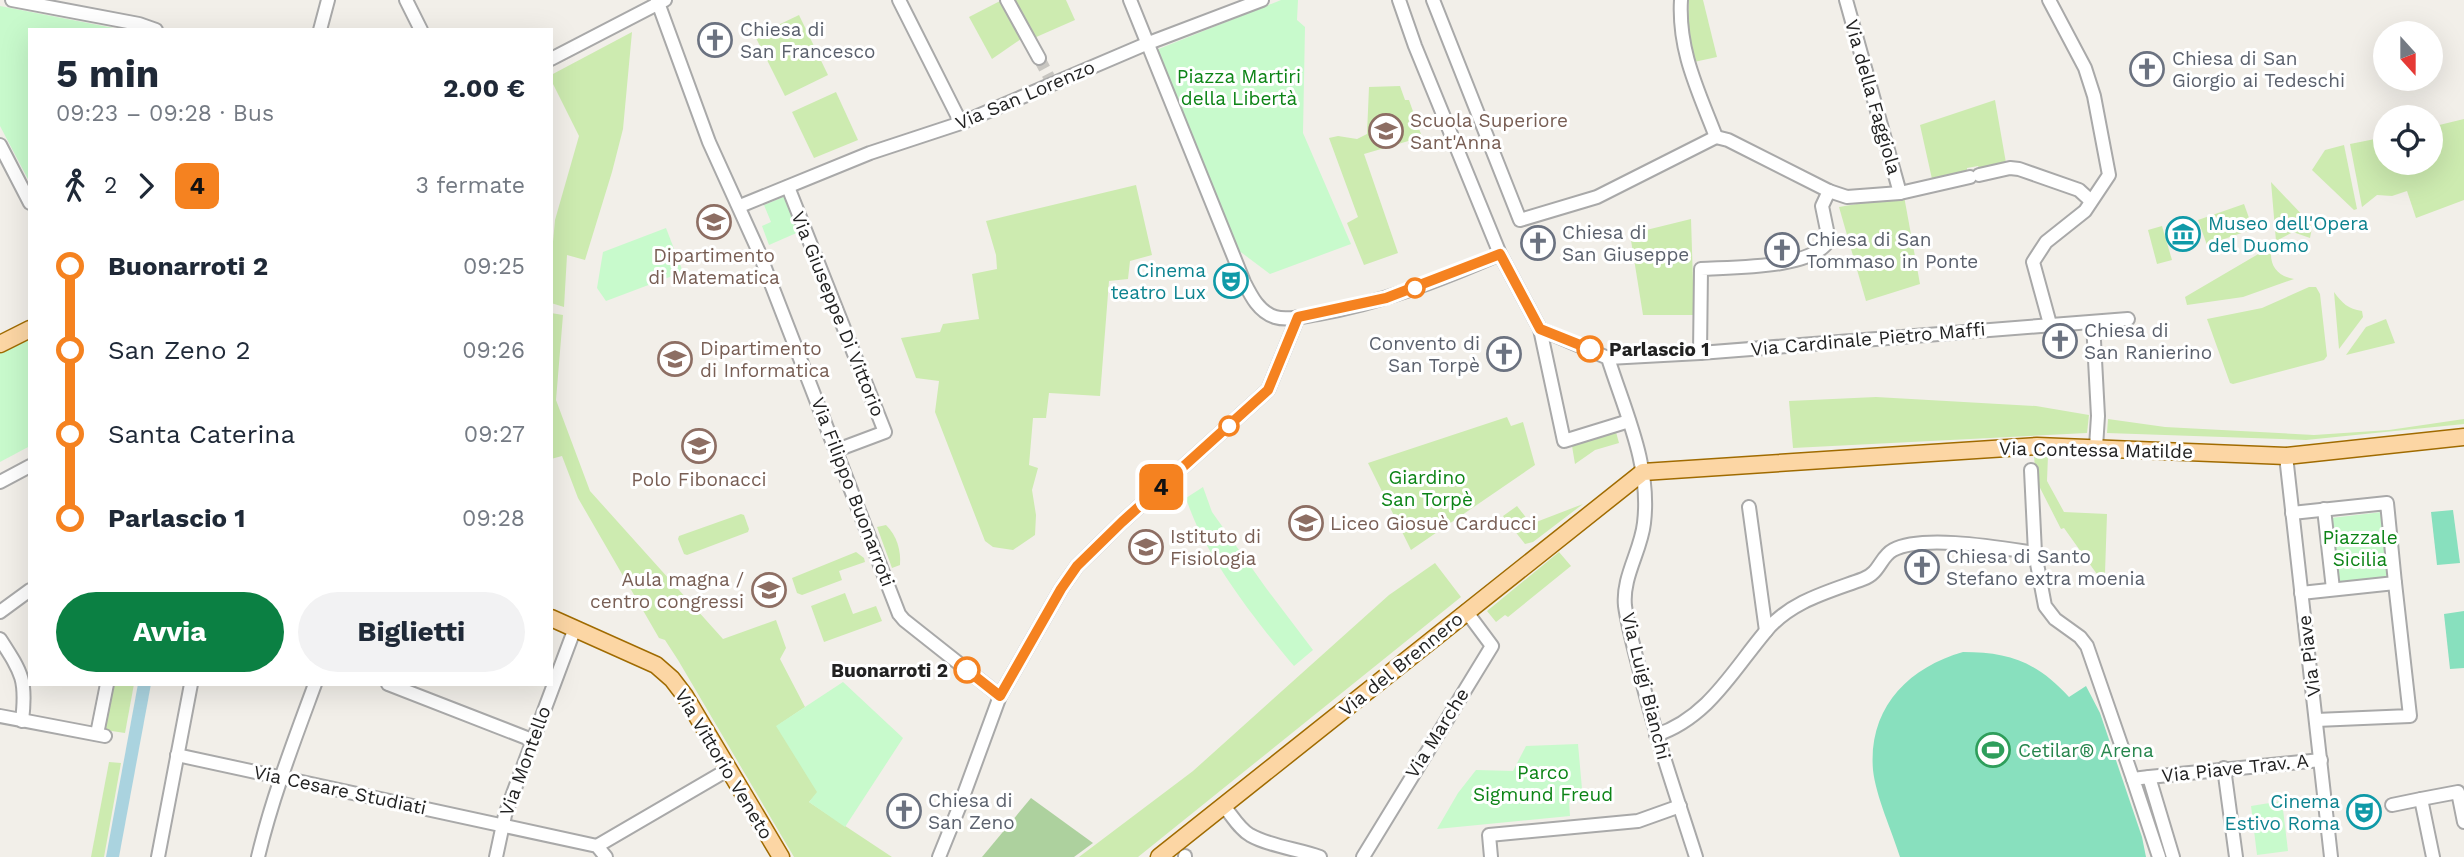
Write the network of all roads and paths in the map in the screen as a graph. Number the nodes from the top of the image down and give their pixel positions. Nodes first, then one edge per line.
1 (12, 0) edge
2 (328, 0) edge
3 (406, 0) edge
4 (899, 0) edge
5 (1007, 0) edge
6 (1130, 0) edge
7 (1399, 0) edge
8 (1433, 0) edge
9 (1681, 0) edge
10 (1861, 0) edge
11 (2049, 0) edge
12 (660, 1) edge
13 (1256, 1) edge
14 (1847, 2) edge
15 (150, 28) edge
16 (321, 28) edge
17 (420, 28) edge
18 (1146, 44) junction
19 (553, 58) edge
20 (1039, 58) tunnel mouth
21 (961, 123) junction
22 (1716, 136) junction
23 (0, 145) edge
24 (788, 187) junction
25 (1829, 191) junction
26 (1900, 193) junction
27 (28, 199) edge
28 (2091, 201) junction
29 (740, 206) junction
30 (1500, 254) junction
31 (1298, 317) junction
32 (2128, 318) dead end
33 (2093, 322) junction
34 (2050, 324) junction
35 (1540, 329) junction
36 (28, 330) edge
37 (0, 344) edge
38 (1700, 353) junction
39 (1608, 358) junction
40 (1629, 421) junction
41 (2464, 438) edge
42 (2096, 446) junction
43 (836, 450) junction
44 (2286, 456) junction
45 (28, 467) edge
46 (2031, 470) dead end
47 (1643, 472) junction
48 (0, 482) edge
49 (1749, 507) dead end
50 (2324, 509) junction
51 (2291, 513) junction
52 (2035, 553) junction
53 (2395, 583) junction
54 (2333, 589) junction
55 (28, 591) edge
56 (2301, 593) junction
57 (1466, 611) junction
58 (0, 612) edge
59 (553, 619) edge
60 (575, 628) junction
61 (1766, 631) junction
62 (0, 639) edge
63 (553, 685) edge
64 (107, 686) edge
65 (191, 686) edge
66 (314, 686) edge
67 (393, 686) edge
68 (553, 686) edge
69 (1000, 696) junction
70 (0, 716) edge
71 (2316, 720) junction
72 (22, 721) junction
73 (1656, 735) junction
74 (532, 740) junction
75 (177, 755) junction
76 (2321, 760) junction
77 (2224, 768) junction
78 (729, 769) junction
79 (2149, 777) junction
80 (281, 778) junction
81 (2133, 779) junction
82 (2461, 792) edge
83 (2421, 799) junction
84 (1223, 805) junction
85 (2392, 805) dead end
86 (1680, 806) junction
87 (2464, 822) edge
88 (502, 825) junction
89 (597, 846) junction
90 (158, 857) edge
91 (258, 857) edge
92 (496, 857) edge
93 (606, 857) edge
94 (781, 857) edge
95 (939, 857) edge
96 (1159, 857) edge
97 (1321, 857) edge
98 (1363, 857) edge
99 (1491, 857) edge
100 (1696, 857) edge
101 (2159, 857) edge
102 (2173, 857) edge
103 (2236, 857) edge
104 (2332, 857) edge
105 (2432, 857) edge

1 - 15 street
2 - 16 street
3 - 17 street
4 - 21 street
5 - 20 street
6 - 18 street
7 - 30 street
8 - 22 street
9 - 22 street
10 - 14 street
11 - 28 street
12 - 19 street
12 - 29 street, Via Filippo Buonarroti
13 - 18 street, Via San Lorenzo
14 - 26 street, Via della Faggiola
18 - 21 street, Via San Lorenzo
18 - 31 street
21 - 24 street, Via San Lorenzo
22 - 25 street
23 - 27 street
24 - 29 street, Via San Lorenzo
24 - 43 street, Via Giuseppe Di Vittorio
25 - 26 street
25 - 38 street
26 - 28 street
28 - 34 street
29 - 43 street, Via Filippo Buonarroti
30 - 31 street
30 - 35 street
31 - 69 street
32 - 33 street, Via Cardinale Pietro Maffi
33 - 34 street, Via Cardinale Pietro Maffi
33 - 42 street
34 - 38 street, Via Cardinale Pietro Maffi
35 - 39 street
35 - 40 street
36 - 37 main road
38 - 39 street, Via Cardinale Pietro Maffi
39 - 40 street, Via Luigi Bianchi
40 - 47 street, Via Luigi Bianchi
41 - 44 main road, Via Contessa Matilde
42 - 44 main road, Via Contessa Matilde
42 - 47 main road, Via Contessa Matilde
43 - 69 street, Via Filippo Buonarroti
44 - 51 street, Via Piave
45 - 48 street
46 - 52 street
47 - 57 main road, Via del Brennero
47 - 73 street, Via Luigi Bianchi
49 - 61 street
50 - 51 street
50 - 53 street
50 - 54 street
51 - 56 street, Via Piave
52 - 61 street
52 - 81 street
53 - 54 street
53 - 71 street
54 - 56 street
55 - 58 street
56 - 71 street, Via Piave
57 - 84 main road, Via del Brennero
57 - 98 street, Via Marche
59 - 60 main road, Via Vittorio Veneto
60 - 63 street, Via Montello
60 - 78 main road, Via Vittorio Veneto
61 - 73 street
62 - 72 street
64 - 72 street
65 - 75 street
66 - 80 street
67 - 74 street
68 - 74 street, Via Montello
69 - 95 street
70 - 72 street
71 - 76 street, Via Piave
73 - 86 street, Via Luigi Bianchi
74 - 88 street, Via Montello
75 - 80 street, Via Cesare Studiati
75 - 90 street
76 - 77 street, Via Piave Trav. A
76 - 104 street, Via Piave
77 - 79 street, Via Piave Trav. A
77 - 103 street
78 - 89 street
78 - 94 main road, Via Vittorio Veneto
79 - 81 street, Via Piave Trav. A
79 - 102 street
80 - 88 street, Via Cesare Studiati
80 - 91 street
81 - 101 street
82 - 83 street
82 - 87 street
83 - 85 street
83 - 105 street
84 - 96 main road, Via del Brennero
84 - 97 street
86 - 99 street
86 - 100 street, Via Luigi Bianchi
88 - 89 street, Via Cesare Studiati
88 - 92 street, Via Montello
89 - 93 street

